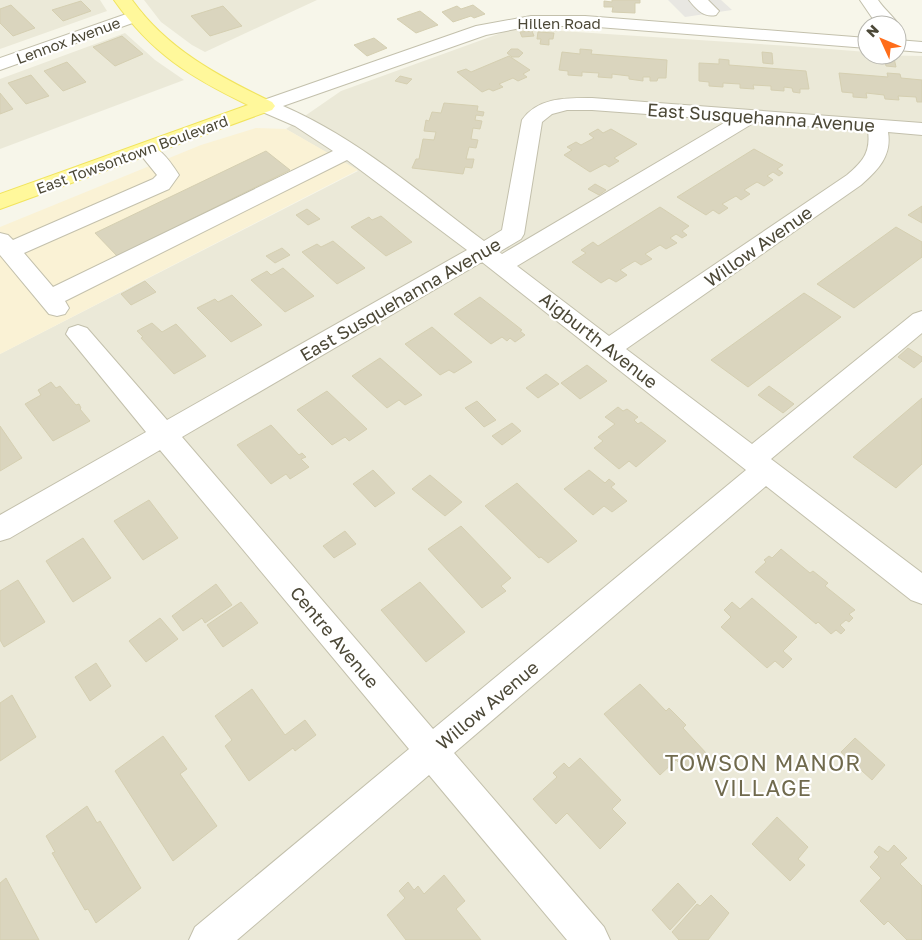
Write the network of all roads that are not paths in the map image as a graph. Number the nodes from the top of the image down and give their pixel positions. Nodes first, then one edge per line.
1 (123, 0) edge
2 (869, 0) edge
3 (557, 3) dead end
4 (879, 15) edge
5 (135, 16) junction
6 (531, 21) junction
7 (857, 42) edge
8 (0, 64) edge
9 (265, 106) junction
10 (751, 116) junction
11 (877, 126) junction
12 (922, 129) edge
13 (146, 149) junction
14 (349, 151) junction
15 (0, 202) edge
16 (4, 246) edge
17 (492, 258) junction
18 (922, 320) edge
19 (78, 334) dead end
20 (609, 348) junction
21 (164, 435) junction
22 (759, 464) junction
23 (0, 529) edge
24 (922, 591) edge
25 (432, 752) junction
26 (208, 940) edge
27 (591, 940) edge

1 - 5 main road
2 - 4 street
3 - 6 street
5 - 8 street, Lennox Avenue
5 - 9 main road
6 - 7 street, Hillen Road
6 - 9 street, Hillen Road
9 - 13 main road, East Towsontown Boulevard
9 - 14 street, Aigburth Avenue
10 - 11 street, East Susquehanna Avenue
10 - 17 street
10 - 17 street, East Susquehanna Avenue
11 - 12 street, East Susquehanna Avenue
11 - 20 street, Willow Avenue
13 - 15 main road, East Towsontown Boulevard
13 - 16 street
14 - 16 street
14 - 17 street, Aigburth Avenue
17 - 20 street, Aigburth Avenue
17 - 21 street, East Susquehanna Avenue
18 - 22 street, Willow Avenue
19 - 21 street, Centre Avenue
20 - 22 street, Aigburth Avenue
21 - 23 street, East Susquehanna Avenue
21 - 25 street, Centre Avenue
22 - 24 street, Aigburth Avenue
22 - 25 street, Willow Avenue
25 - 26 street, Willow Avenue
25 - 27 street, Centre Avenue

